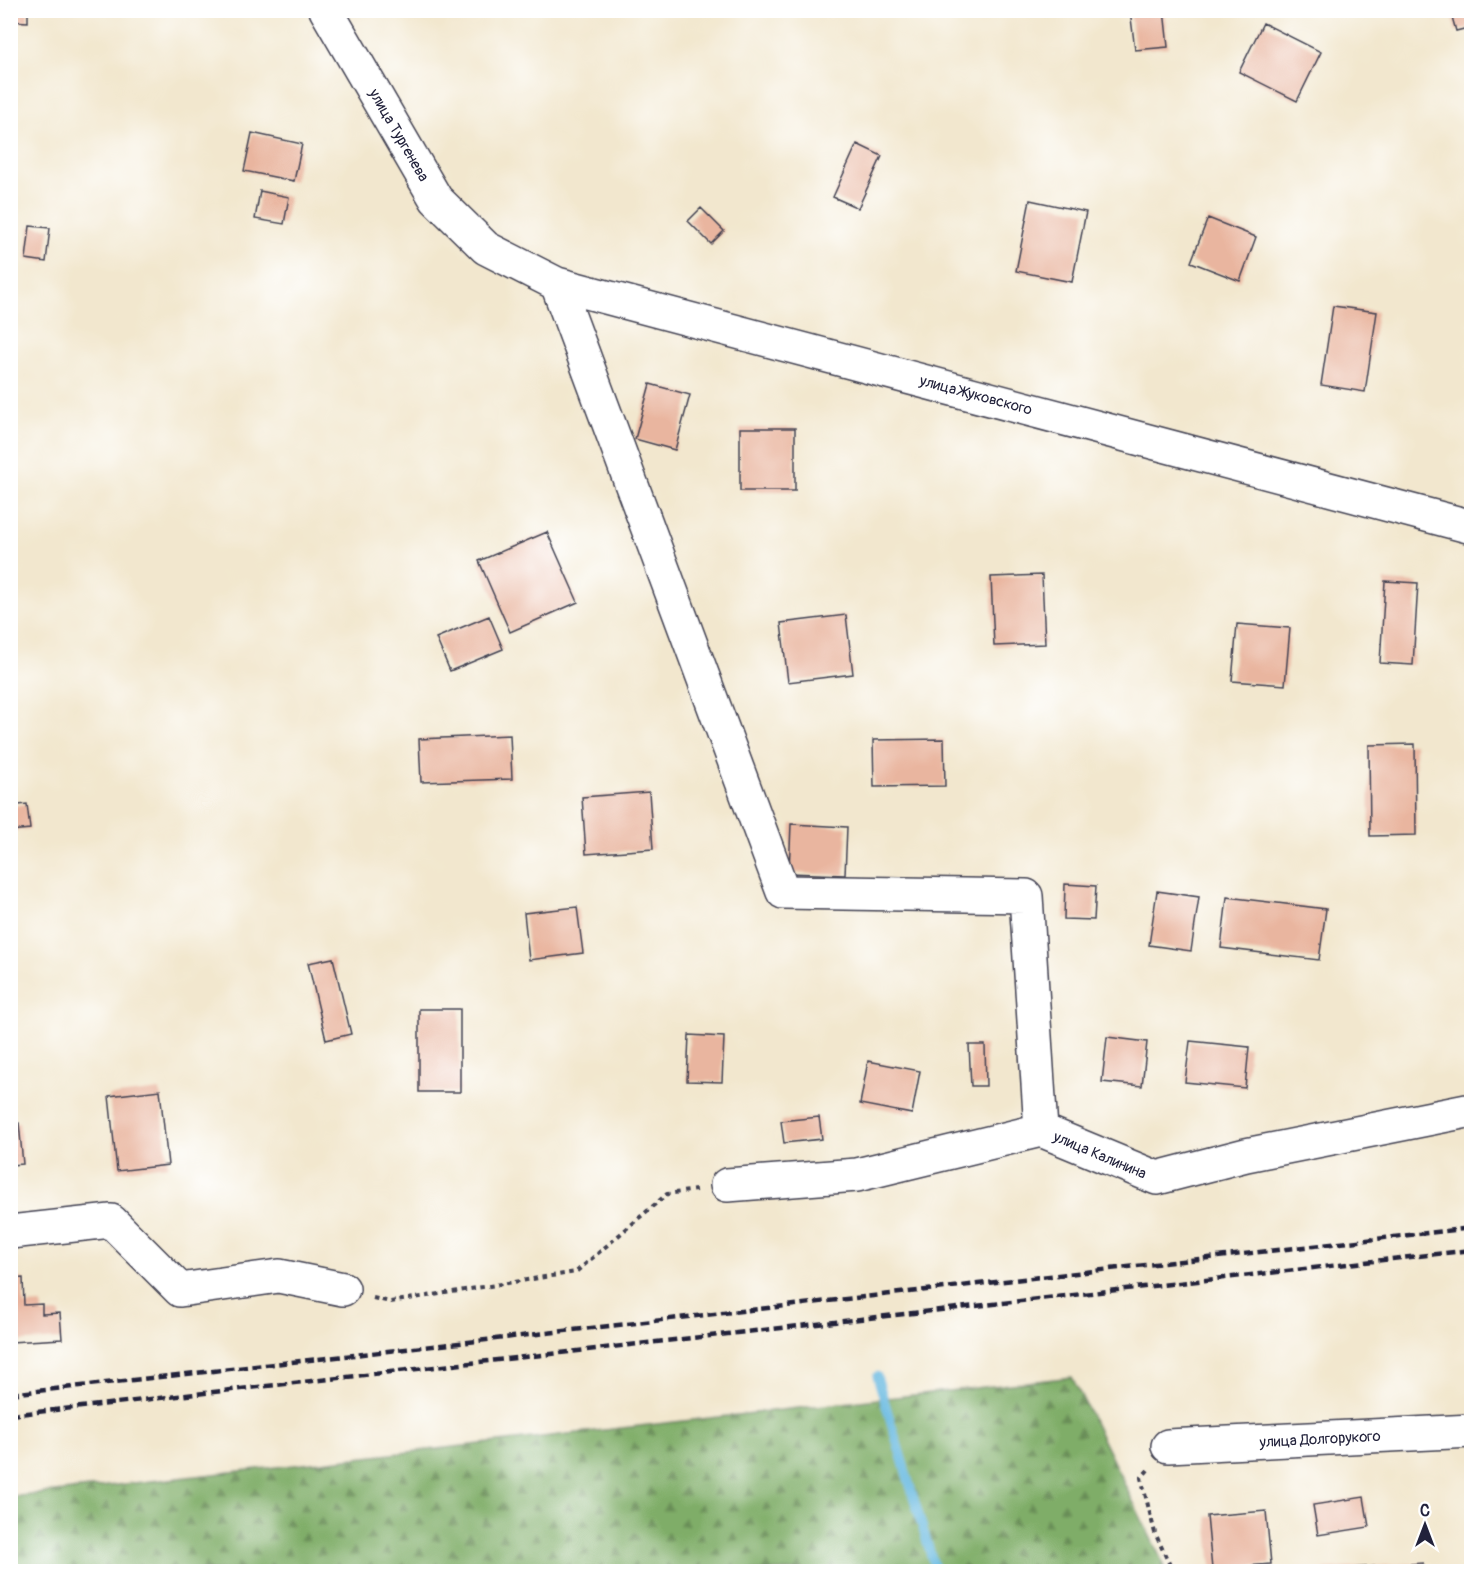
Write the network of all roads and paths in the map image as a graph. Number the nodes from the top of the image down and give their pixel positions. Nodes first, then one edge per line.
1 (326, 10) edge
2 (486, 248) joint
3 (557, 284) junction
4 (1472, 527) edge
5 (1472, 1110) edge
6 (1041, 1130) junction
7 (727, 1185) joint
8 (10, 1232) edge
9 (343, 1289) joint
10 (1472, 1431) edge
11 (1168, 1446) joint
12 (1173, 1572) edge

1 - 2 street, улица Тургенева
2 - 3 street, улица Жуковского
3 - 4 street, улица Жуковского
3 - 6 street
5 - 6 street, улица Калинина
6 - 7 street, улица Калинина
7 - 9 path
8 - 9 street
10 - 11 street, улица Долгорукого
11 - 12 path

